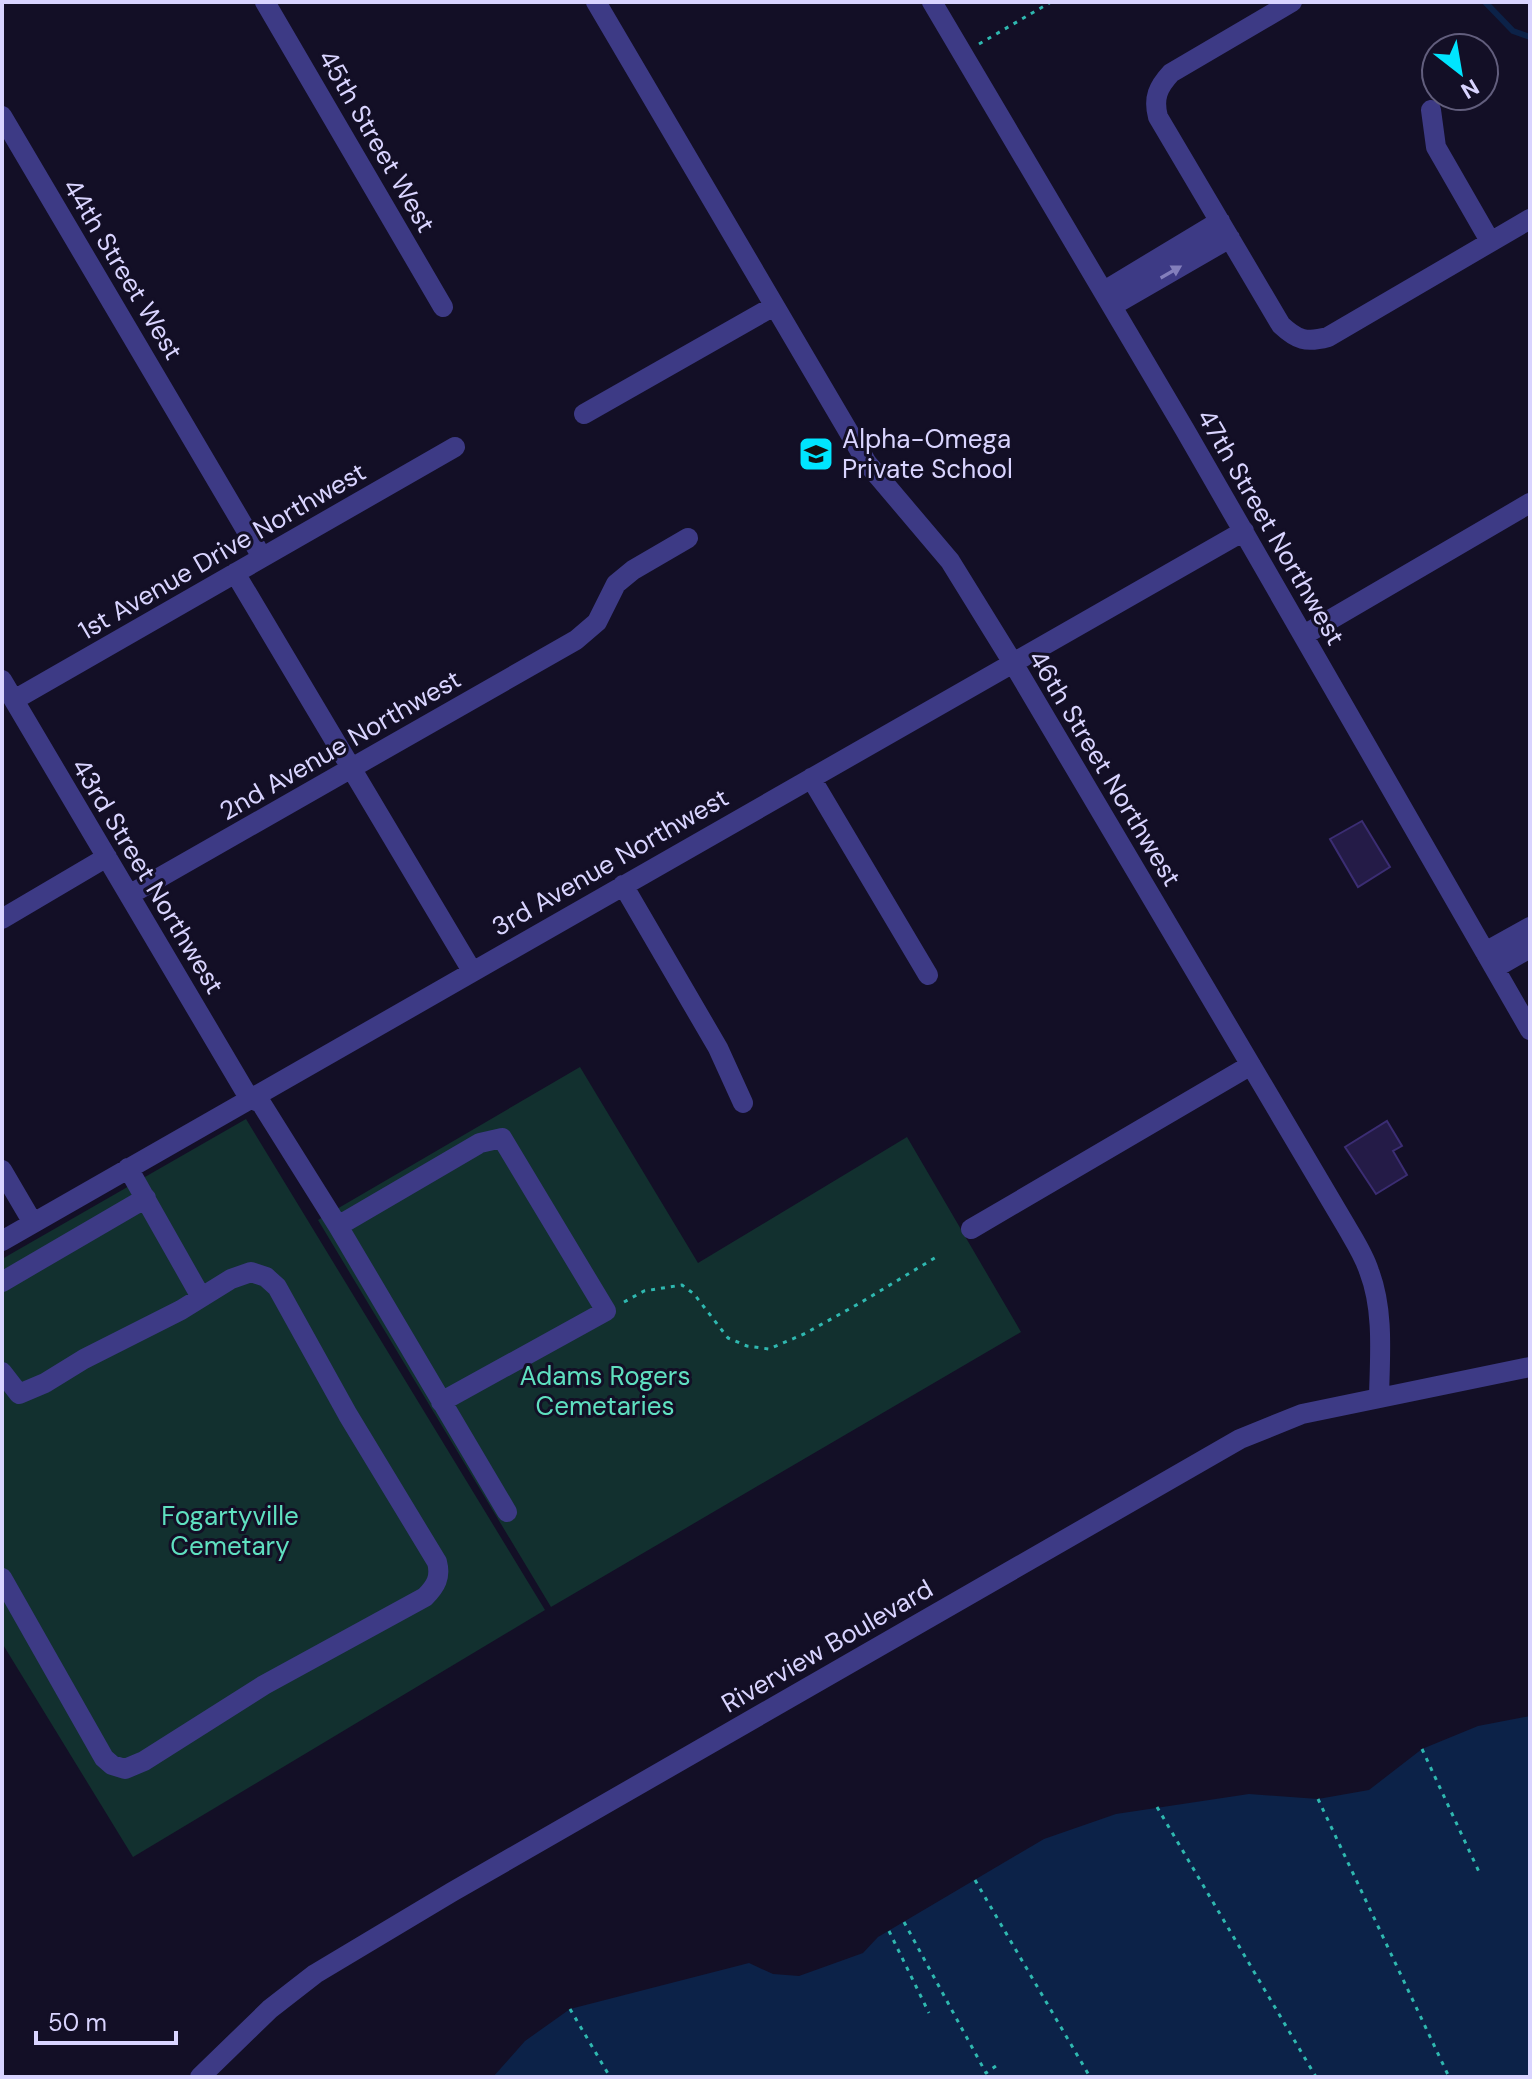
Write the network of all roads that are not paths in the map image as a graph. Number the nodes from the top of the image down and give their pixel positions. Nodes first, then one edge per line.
1 (265, 2) edge
2 (596, 2) edge
3 (932, 2) edge
4 (1292, 2) edge
5 (1431, 112) edge
6 (2, 116) edge
7 (1530, 219) edge
8 (1225, 230) junction
9 (1490, 241) junction
10 (1108, 298) junction
11 (774, 306) junction
12 (443, 307) dead end
13 (584, 414) dead end
14 (455, 447) dead end
15 (1530, 503) edge
16 (1244, 531) junction
17 (688, 538) dead end
18 (262, 557) junction
19 (235, 573) junction
20 (1304, 635) junction
21 (1013, 663) junction
22 (2, 680) edge
23 (14, 700) junction
24 (351, 769) junction
25 (811, 778) junction
26 (107, 857) junction
27 (623, 885) junction
28 (129, 895) junction
29 (2, 919) edge
30 (1530, 927) edge
31 (1530, 948) edge
32 (1490, 960) junction
33 (472, 971) junction
34 (928, 975) dead end
35 (1530, 1030) edge
36 (1251, 1065) junction
37 (249, 1098) junction
38 (743, 1103) dead end
39 (128, 1168) junction
40 (2, 1170) edge
41 (146, 1198) junction
42 (33, 1223) junction
43 (338, 1226) junction
44 (971, 1229) dead end
45 (2, 1241) edge
46 (2, 1282) edge
47 (201, 1297) junction
48 (1530, 1367) edge
49 (2, 1372) edge
50 (1379, 1396) junction
51 (441, 1402) junction
52 (507, 1512) dead end
53 (2, 1578) edge
54 (200, 2077) edge

1 - 12 street, 45th Street West
2 - 11 street, 46th Street Northwest
3 - 10 street, 47th Street Northwest
4 - 8 street
5 - 9 street
6 - 18 street, 44th Street West
7 - 9 street
8 - 9 street
8 - 10 street
10 - 16 street, 47th Street Northwest
11 - 13 street
11 - 21 street, 46th Street Northwest
14 - 18 street, 1st Avenue Drive Northwest
15 - 20 street
16 - 20 street, 47th Street Northwest
16 - 21 street, 3rd Avenue Northwest
17 - 24 street, 2nd Avenue Northwest
18 - 19 street, 1st Avenue Drive Northwest
19 - 23 street, 1st Avenue Drive Northwest
19 - 24 street
20 - 32 street, 47th Street Northwest
21 - 25 street, 3rd Avenue Northwest
21 - 36 street, 46th Street Northwest
22 - 23 street, 43rd Street Northwest
23 - 26 street, 43rd Street Northwest
24 - 28 street, 2nd Avenue Northwest
24 - 33 street
25 - 27 street, 3rd Avenue Northwest
25 - 34 street
26 - 28 street, 43rd Street Northwest
26 - 29 street
27 - 33 street, 3rd Avenue Northwest
27 - 38 street
28 - 37 street, 43rd Street Northwest
30 - 32 street
31 - 32 street
32 - 35 street, 47th Street Northwest
33 - 37 street, 3rd Avenue Northwest
36 - 44 street
36 - 50 street, 46th Street Northwest
37 - 39 street, 3rd Avenue Northwest
37 - 43 street, 43rd Street Northwest
39 - 41 street
39 - 42 street, 3rd Avenue Northwest
40 - 42 street
41 - 46 street
41 - 47 street
42 - 45 street, 3rd Avenue Northwest
43 - 51 street, 43rd Street Northwest
43 - 51 street
47 - 49 street
47 - 53 street
48 - 50 street, Riverview Boulevard
50 - 54 street, Riverview Boulevard
51 - 52 street, 43rd Street Northwest

